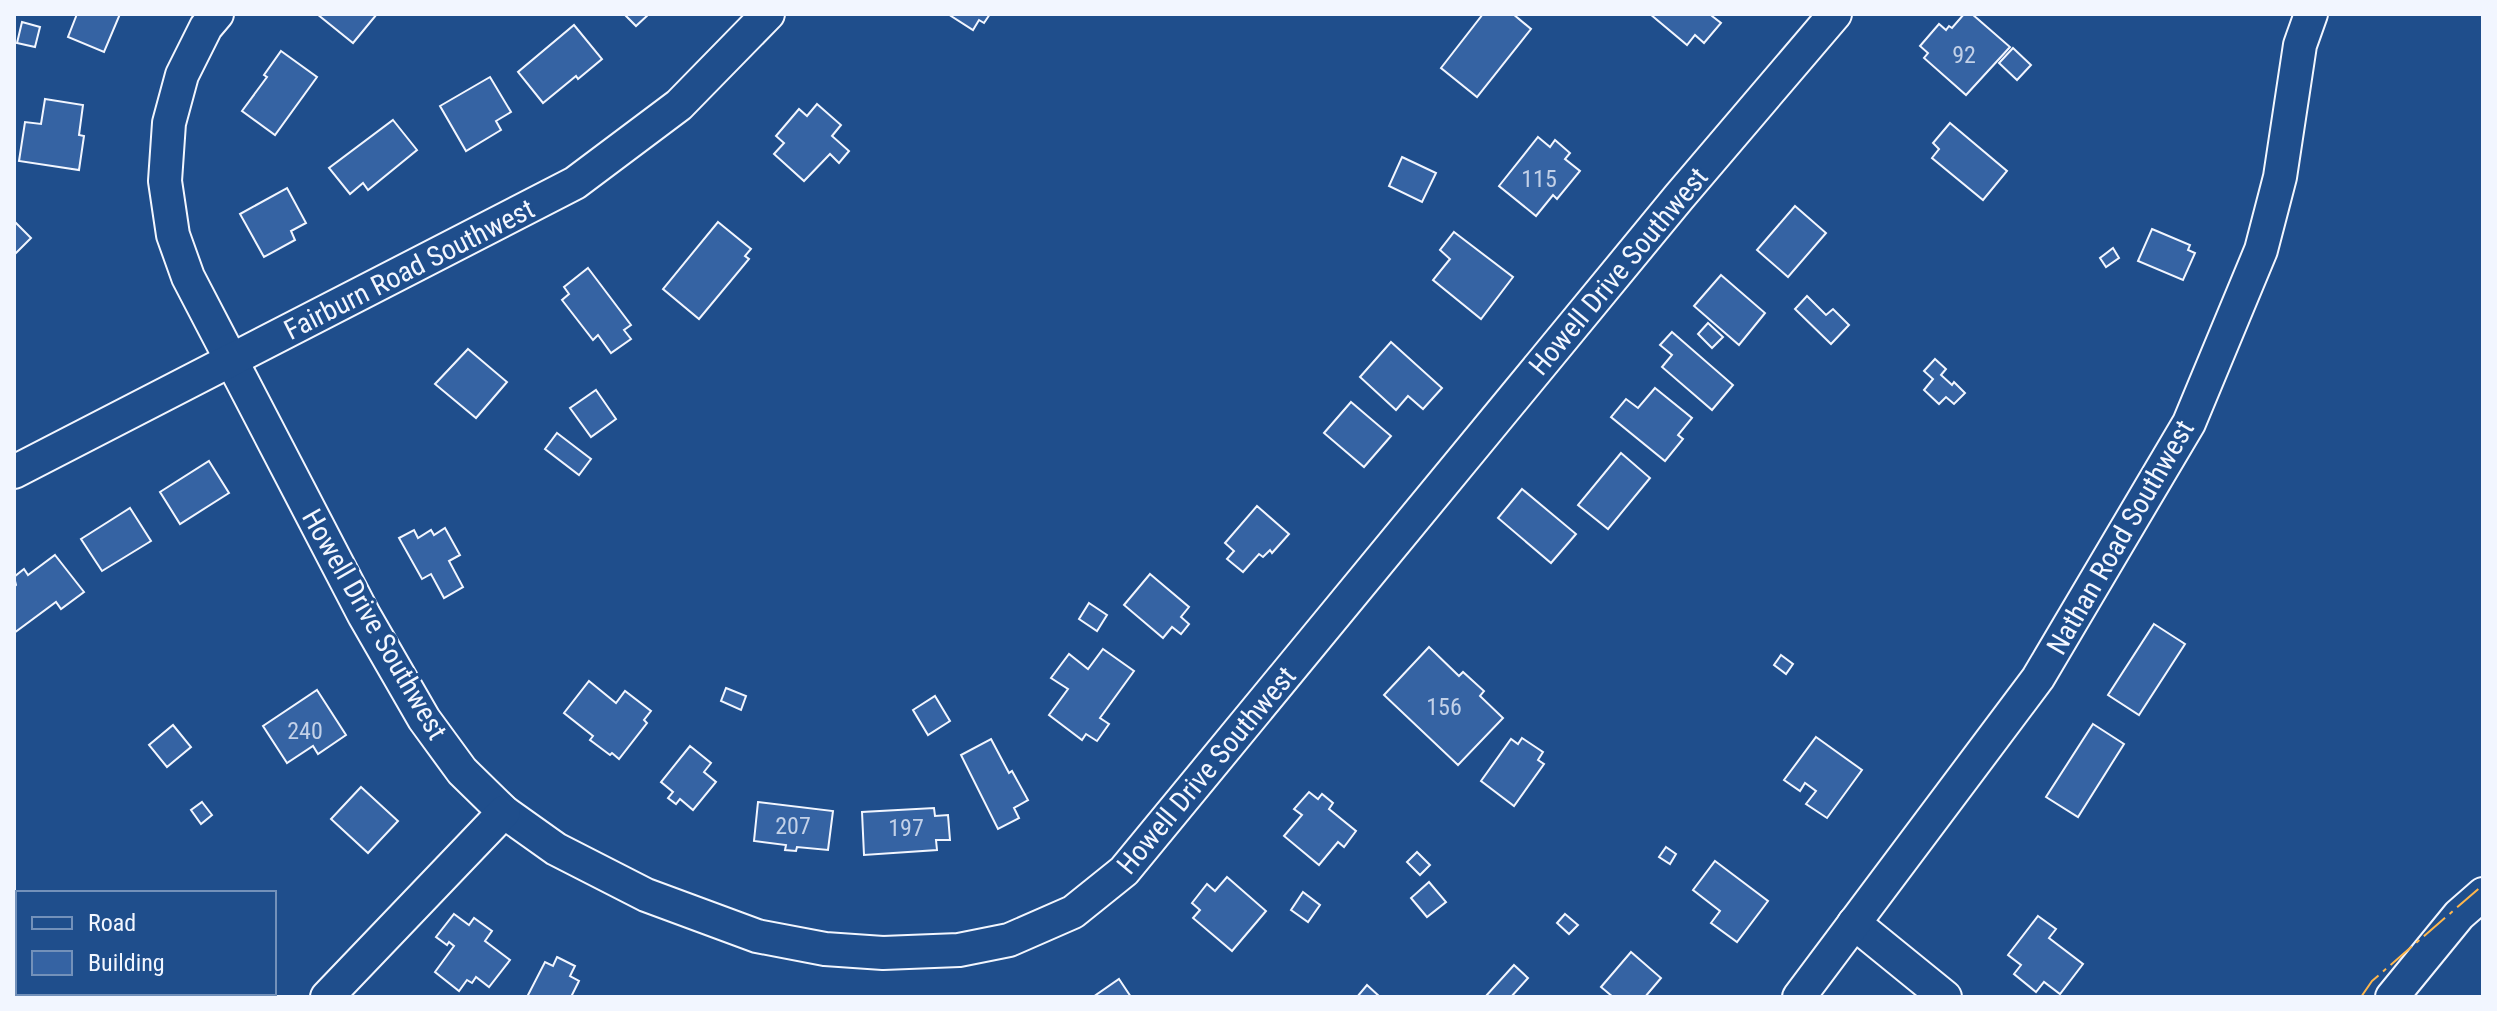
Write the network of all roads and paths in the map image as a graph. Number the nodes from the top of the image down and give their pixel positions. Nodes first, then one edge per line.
1 (217, 14) edge
2 (768, 14) edge
3 (1835, 14) edge
4 (2311, 14) edge
5 (231, 361) junction
6 (14, 472) edge
7 (504, 812) junction
8 (2483, 894) edge
9 (1854, 923) junction
10 (327, 997) edge
11 (1799, 997) edge
12 (1945, 997) edge
13 (2392, 997) edge

1 - 5 street, Howell Drive Southwest
2 - 5 street, Fairburn Road Southwest
3 - 7 street, Howell Drive Southwest
4 - 9 street, Nathan Road Southwest
5 - 6 street, Fairburn Road Southwest
5 - 7 street, Howell Drive Southwest
7 - 10 street
8 - 13 street
9 - 11 street, Nathan Road Southwest
9 - 12 street

